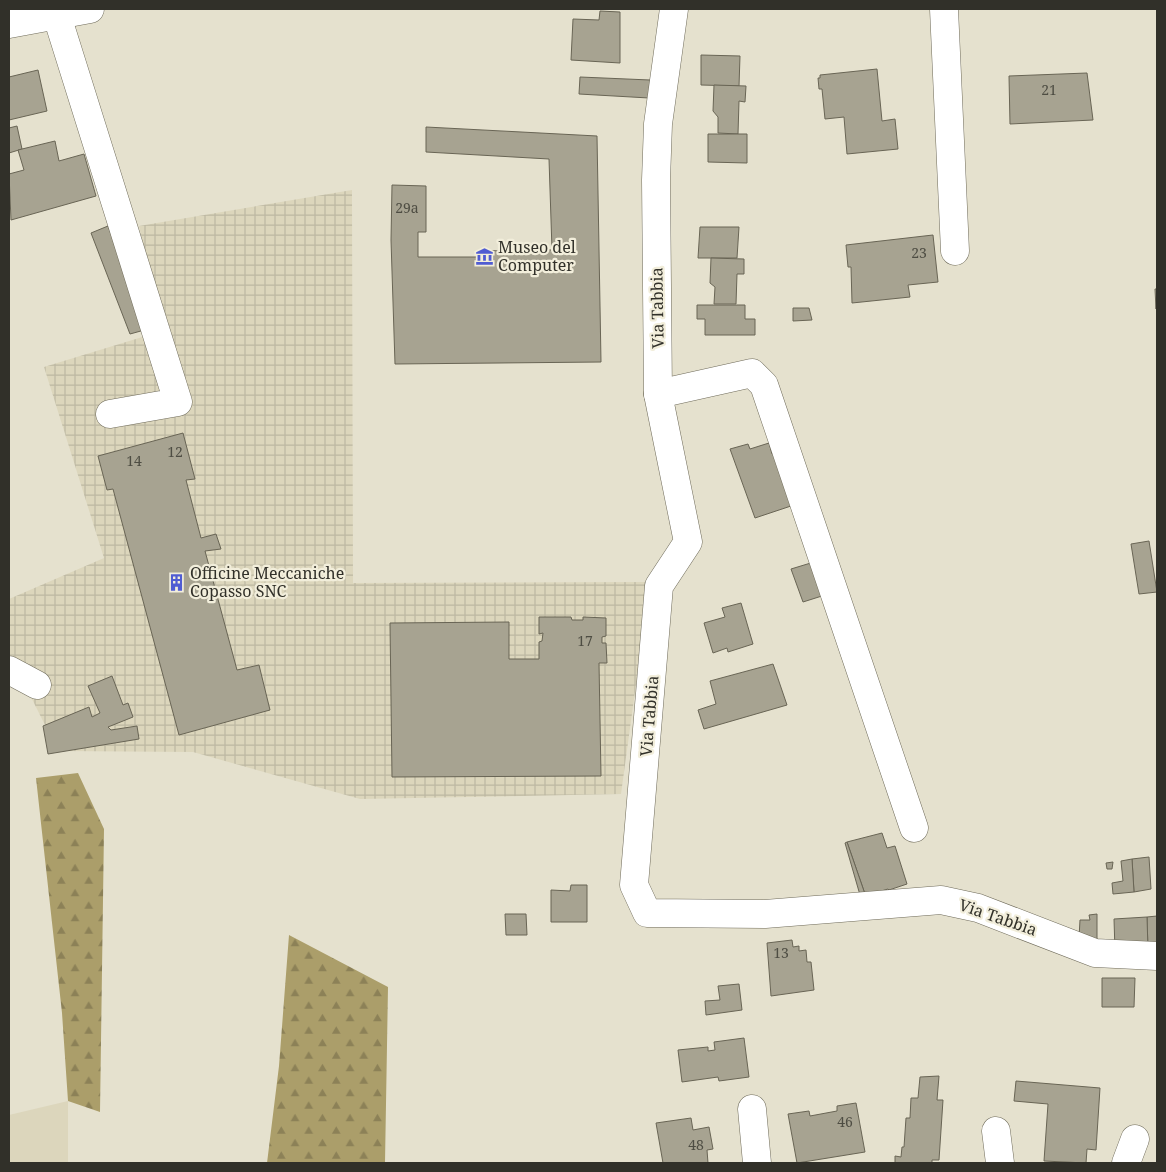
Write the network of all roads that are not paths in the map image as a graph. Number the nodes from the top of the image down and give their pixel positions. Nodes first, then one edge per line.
1 (90, 9) edge
2 (674, 9) edge
3 (944, 9) edge
4 (57, 16) junction
5 (9, 24) edge
6 (955, 251) dead end
7 (658, 394) junction
8 (110, 414) dead end
9 (9, 670) edge
10 (37, 685) dead end
11 (914, 828) dead end
12 (1157, 956) edge
13 (752, 1109) dead end
14 (996, 1131) dead end
15 (757, 1163) edge
16 (1000, 1163) edge

1 - 4 street
2 - 7 street, Via Tabbia
3 - 6 street
4 - 5 street
4 - 8 street
7 - 11 street
7 - 12 street, Via Tabbia
9 - 10 street
13 - 15 street
14 - 16 street

